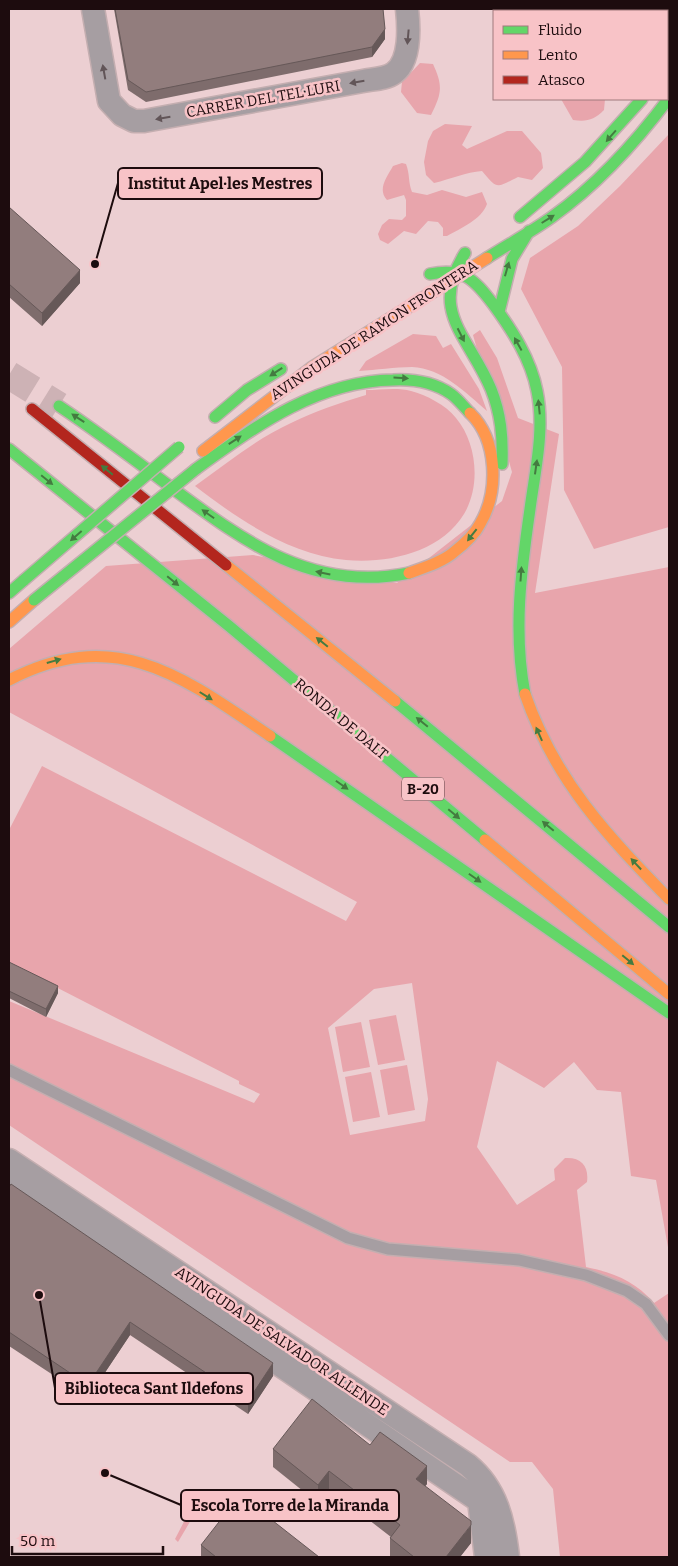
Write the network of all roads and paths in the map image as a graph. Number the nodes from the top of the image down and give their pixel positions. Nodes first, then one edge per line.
1 (93, 9) edge
2 (407, 9) edge
3 (641, 100) edge
4 (668, 103) edge
5 (512, 223) dead end
6 (529, 230) junction
7 (477, 246) dead end
8 (465, 253) junction
9 (458, 272) junction
10 (449, 283) junction
11 (499, 312) junction
12 (288, 364) dead end
13 (59, 406) tunnel mouth
14 (32, 409) dead end
15 (206, 424) dead end
16 (183, 444) dead end
17 (9, 449) edge
18 (191, 466) junction
19 (487, 512) junction
20 (9, 593) edge
21 (9, 622) edge
22 (9, 680) edge
23 (669, 899) edge
24 (669, 927) edge
25 (669, 994) edge
26 (669, 1013) edge
27 (9, 1070) edge
28 (9, 1160) edge
29 (9, 1180) edge
30 (669, 1335) edge
31 (486, 1557) edge
32 (508, 1557) edge

2 -> 1 street, CARRER DEL TEL·LURI
3 -> 5 main road
6 -> 4 main road, AVINGUDA DE RAMON FRONTERA
6 - 9 main road, AVINGUDA DE RAMON FRONTERA
11 -> 6 main road
7 - 8 main road, AVINGUDA DE RAMON FRONTERA
8 - 9 main road
8 - 9 main road, AVINGUDA DE RAMON FRONTERA
9 - 10 main road
9 - 11 main road
10 - 18 main road, AVINGUDA DE RAMON FRONTERA
10 -> 19 main road
23 -> 11 main road
12 -> 15 main road, AVINGUDA DE RAMON FRONTERA
19 -> 13 main road
24 -> 14 main road
16 -> 20 main road, bridge
17 -> 25 main road, RONDA DE DALT / B-20
18 -> 19 main road
18 - 21 main road, bridge
22 -> 26 main road
27 - 30 lane
28 - 32 street, AVINGUDA DE SALVADOR ALLENDE
29 - 31 street

